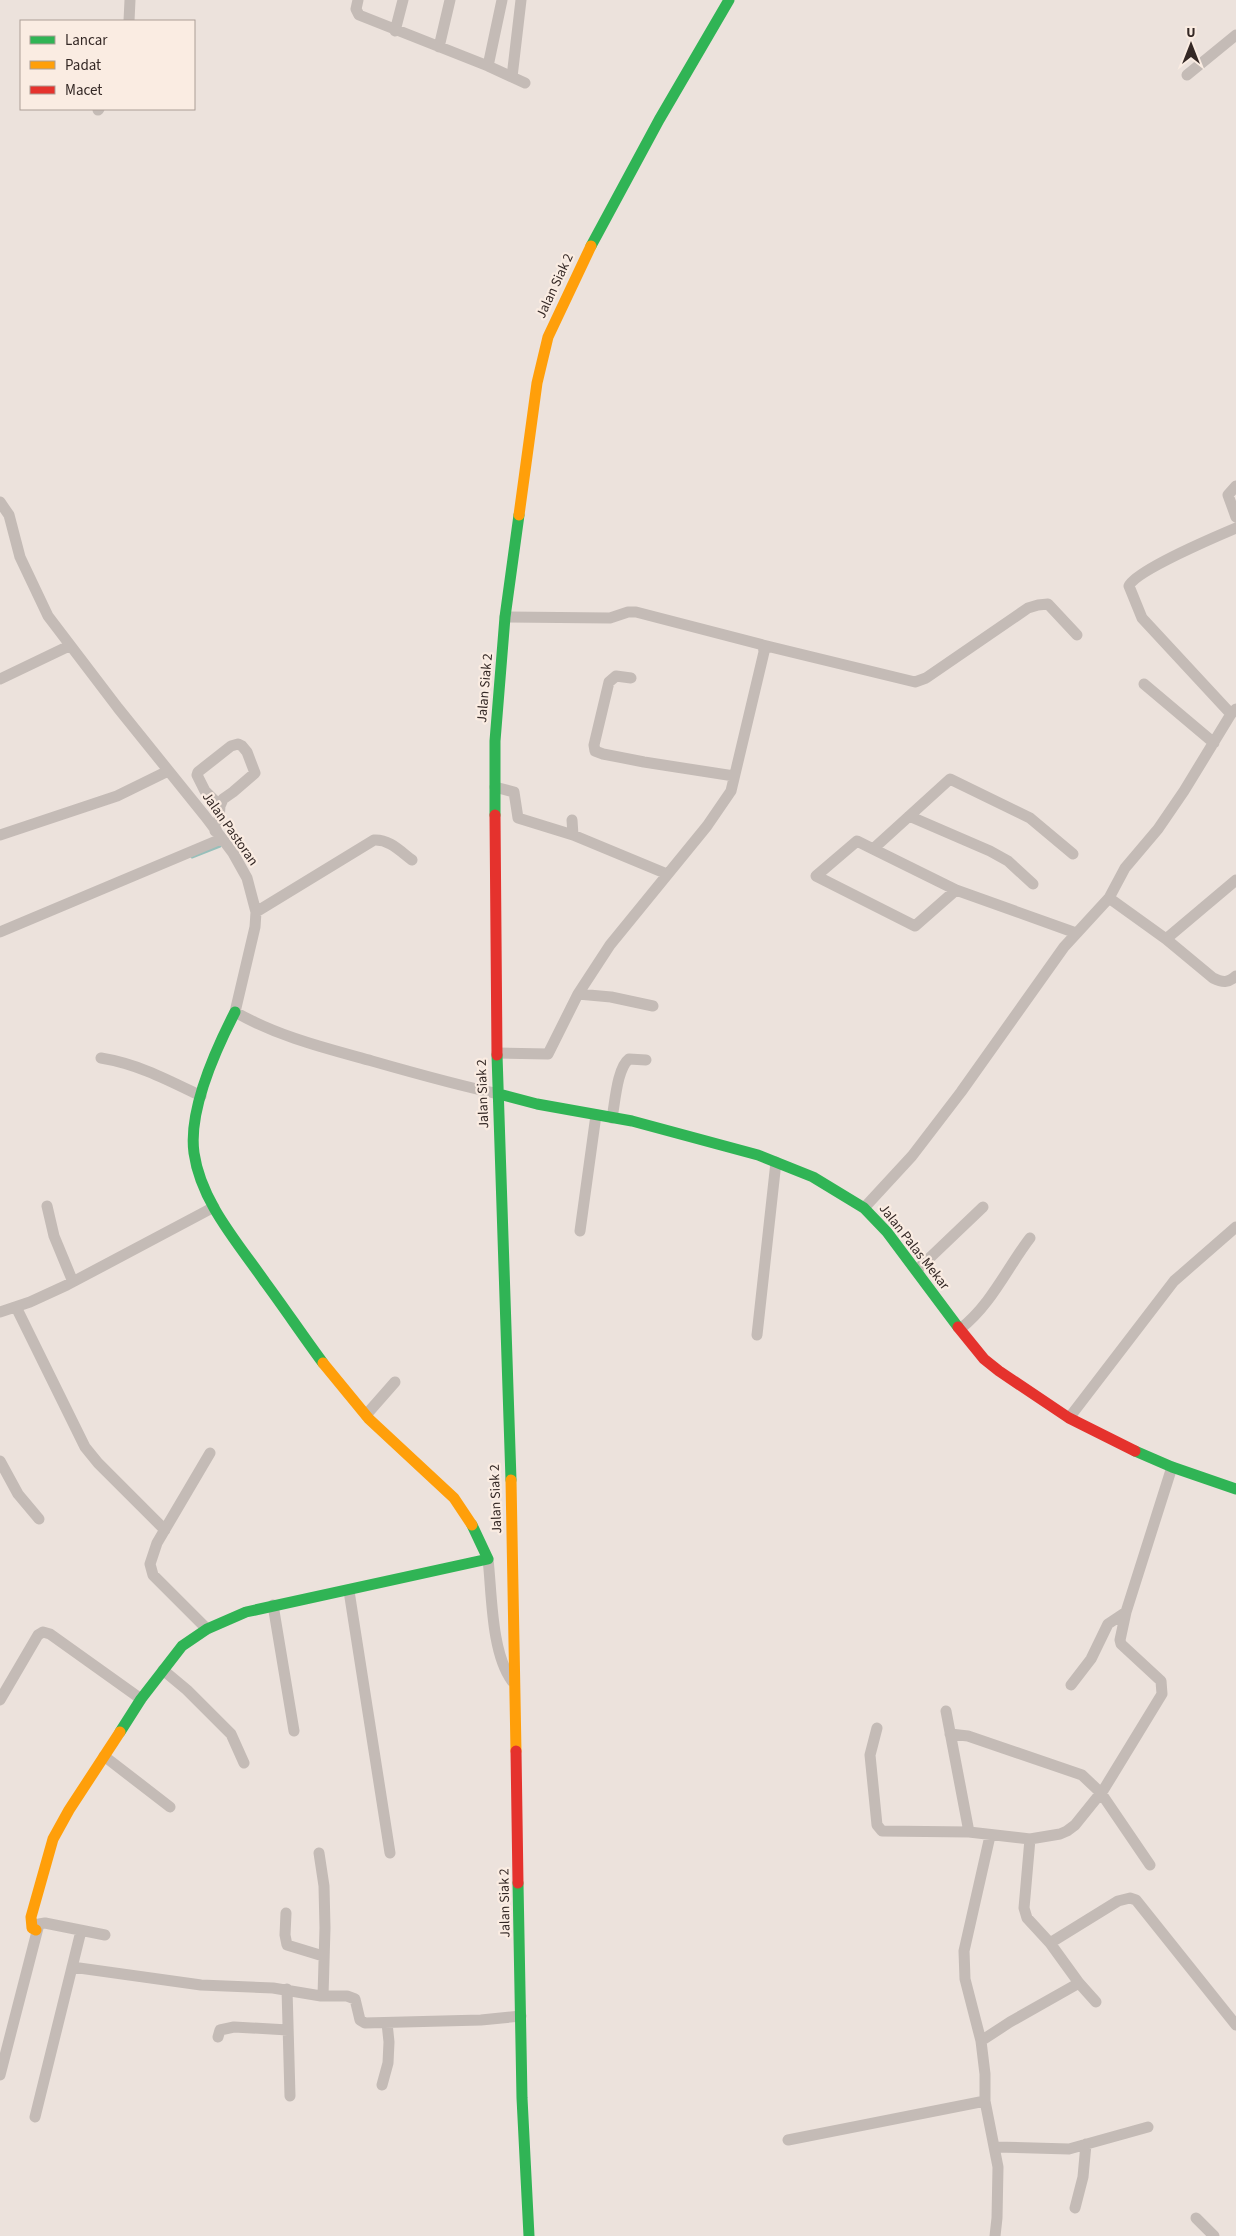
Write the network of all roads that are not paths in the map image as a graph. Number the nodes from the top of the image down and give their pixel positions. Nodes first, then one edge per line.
1 (130, 0) edge
2 (403, 0) edge
3 (450, 0) edge
4 (502, 0) edge
5 (521, 0) edge
6 (729, 0) edge
7 (357, 6) edge
8 (129, 20) edge
9 (395, 31) junction
10 (1236, 35) edge
11 (439, 47) junction
12 (488, 66) junction
13 (1187, 75) dead end
14 (512, 77) junction
15 (525, 83) dead end
16 (1236, 486) edge
17 (0, 502) edge
18 (1236, 517) edge
19 (1236, 528) edge
20 (506, 618) junction
21 (1077, 635) dead end
22 (763, 645) junction
23 (70, 646) junction
24 (631, 678) dead end
25 (0, 679) edge
26 (1144, 684) dead end
27 (1233, 711) edge
28 (1214, 743) junction
29 (168, 770) junction
30 (734, 776) junction
31 (495, 787) junction
32 (220, 806) junction
33 (909, 816) junction
34 (572, 820) dead end
35 (0, 835) edge
36 (218, 835) junction
37 (573, 835) junction
38 (873, 849) junction
39 (1073, 854) dead end
40 (412, 860) dead end
41 (668, 874) junction
42 (1236, 880) edge
43 (1033, 884) dead end
44 (956, 890) junction
45 (1108, 898) junction
46 (256, 912) junction
47 (0, 932) edge
48 (1076, 933) junction
49 (1166, 939) junction
50 (1236, 976) edge
51 (578, 994) junction
52 (653, 1006) dead end
53 (236, 1012) junction
54 (496, 1053) junction
55 (102, 1058) dead end
56 (646, 1060) dead end
57 (498, 1094) junction
58 (201, 1096) junction
59 (596, 1115) junction
60 (612, 1118) junction
61 (776, 1162) junction
62 (47, 1206) dead end
63 (214, 1206) junction
64 (983, 1207) dead end
65 (864, 1208) junction
66 (1236, 1227) edge
67 (580, 1232) dead end
68 (1030, 1238) dead end
69 (917, 1270) junction
70 (74, 1282) junction
71 (16, 1307) junction
72 (0, 1312) edge
73 (960, 1329) junction
74 (757, 1335) dead end
75 (395, 1382) dead end
76 (366, 1415) junction
77 (1070, 1418) junction
78 (210, 1453) dead end
79 (0, 1461) edge
80 (1172, 1467) junction
81 (1236, 1489) edge
82 (39, 1519) dead end
83 (165, 1530) junction
84 (488, 1558) junction
85 (349, 1591) junction
86 (273, 1605) junction
87 (1126, 1612) junction
88 (207, 1629) junction
89 (163, 1670) junction
90 (1071, 1685) dead end
91 (516, 1686) junction
92 (140, 1699) junction
93 (0, 1700) edge
94 (946, 1711) dead end
95 (877, 1728) dead end
96 (294, 1731) dead end
97 (950, 1734) junction
98 (104, 1756) junction
99 (244, 1763) dead end
100 (1101, 1793) junction
101 (170, 1807) dead end
102 (969, 1832) junction
103 (990, 1836) junction
104 (1030, 1839) junction
105 (319, 1853) dead end
106 (390, 1853) dead end
107 (1150, 1865) dead end
108 (286, 1913) dead end
109 (36, 1930) junction
110 (81, 1931) junction
111 (105, 1935) dead end
112 (1050, 1944) junction
113 (323, 1956) junction
114 (72, 1966) junction
115 (1079, 1983) junction
116 (287, 1990) junction
117 (323, 1996) junction
118 (1096, 2002) dead end
119 (521, 2016) junction
120 (387, 2023) junction
121 (1236, 2025) edge
122 (288, 2030) junction
123 (218, 2037) dead end
124 (981, 2041) junction
125 (0, 2075) edge
126 (382, 2085) dead end
127 (290, 2096) dead end
128 (985, 2101) junction
129 (35, 2117) dead end
130 (1148, 2127) dead end
131 (788, 2140) dead end
132 (1086, 2144) junction
133 (995, 2147) junction
134 (1075, 2208) dead end
135 (1196, 2218) dead end
136 (528, 2236) edge
137 (995, 2236) edge
138 (1214, 2236) edge

1 - 8 street
2 - 9 street
3 - 11 street
4 - 12 street
5 - 14 street
6 - 20 main road, Jalan Siak 2
7 - 9 street
9 - 11 street
10 - 13 street
11 - 12 street
12 - 14 street
14 - 15 street
16 - 18 street
17 - 23 street, Jalan Pastoran
19 - 27 street
20 - 22 street
20 - 31 main road, Jalan Siak 2
21 - 22 street
22 - 30 street
23 - 25 street
23 - 29 street, Jalan Pastoran
24 - 30 street
26 - 28 street
27 - 28 street
28 - 45 street
29 - 35 street
29 - 36 street, Jalan Pastoran
30 - 41 street
31 - 37 street
31 - 54 main road, Jalan Siak 2
32 - 32 street
32 - 36 street
33 - 38 street
33 - 39 street
33 - 43 street
34 - 37 street
36 - 46 street, Jalan Pastoran
36 - 47 street
37 - 41 street
38 - 44 street
38 - 44 street
40 - 46 street
41 - 51 street
42 - 49 street
44 - 48 street
45 - 48 street
45 - 49 street
46 - 53 street, Jalan Pastoran
48 - 65 street
49 - 50 street
51 - 52 street
51 - 54 street
53 - 57 street
53 - 58 main road
54 - 57 main road, Jalan Siak 2
55 - 58 street
56 - 60 street
57 - 59 main road, Jalan Palas Mekar
57 - 91 main road, Jalan Siak 2
58 - 63 main road
59 - 60 main road, Jalan Palas Mekar
59 - 67 street
60 - 61 main road, Jalan Palas Mekar
61 - 65 main road, Jalan Palas Mekar
61 - 74 street
62 - 70 street
63 - 70 street
63 - 76 main road
64 - 69 street
65 - 69 main road, Jalan Palas Mekar
66 - 77 street
68 - 73 street
69 - 73 main road, Jalan Palas Mekar
70 - 71 street
71 - 72 street
71 - 83 street
73 - 77 main road, Jalan Palas Mekar
75 - 76 street
76 - 84 main road
77 - 80 main road, Jalan Palas Mekar
78 - 83 street
79 - 82 street
80 - 81 main road, Jalan Palas Mekar
80 - 87 street
83 - 88 street
84 - 85 main road
84 - 91 street
85 - 86 main road
85 - 106 street
86 - 88 main road
86 - 96 street
87 - 90 street
87 - 100 street
88 - 89 main road
89 - 92 main road
89 - 99 street
91 - 119 main road, Jalan Siak 2
92 - 93 street
92 - 98 main road
94 - 97 street
95 - 102 street
97 - 100 street
97 - 102 street
98 - 101 street
98 - 109 main road
100 - 104 street
100 - 107 street
102 - 103 street
103 - 104 street
103 - 124 street
104 - 112 street
105 - 113 street
108 - 113 street
109 - 110 street
109 - 125 street
110 - 111 street
110 - 114 street
112 - 115 street
112 - 121 street
113 - 117 street
114 - 116 street
114 - 129 street
115 - 118 street
115 - 124 street
116 - 117 street
116 - 122 street
117 - 120 street
119 - 120 street
119 - 136 main road, Jalan Siak 2
120 - 126 street
122 - 123 street
122 - 127 street
124 - 128 street
128 - 131 street
128 - 133 street
130 - 132 street
132 - 133 street
132 - 134 street
133 - 137 street
135 - 138 street

